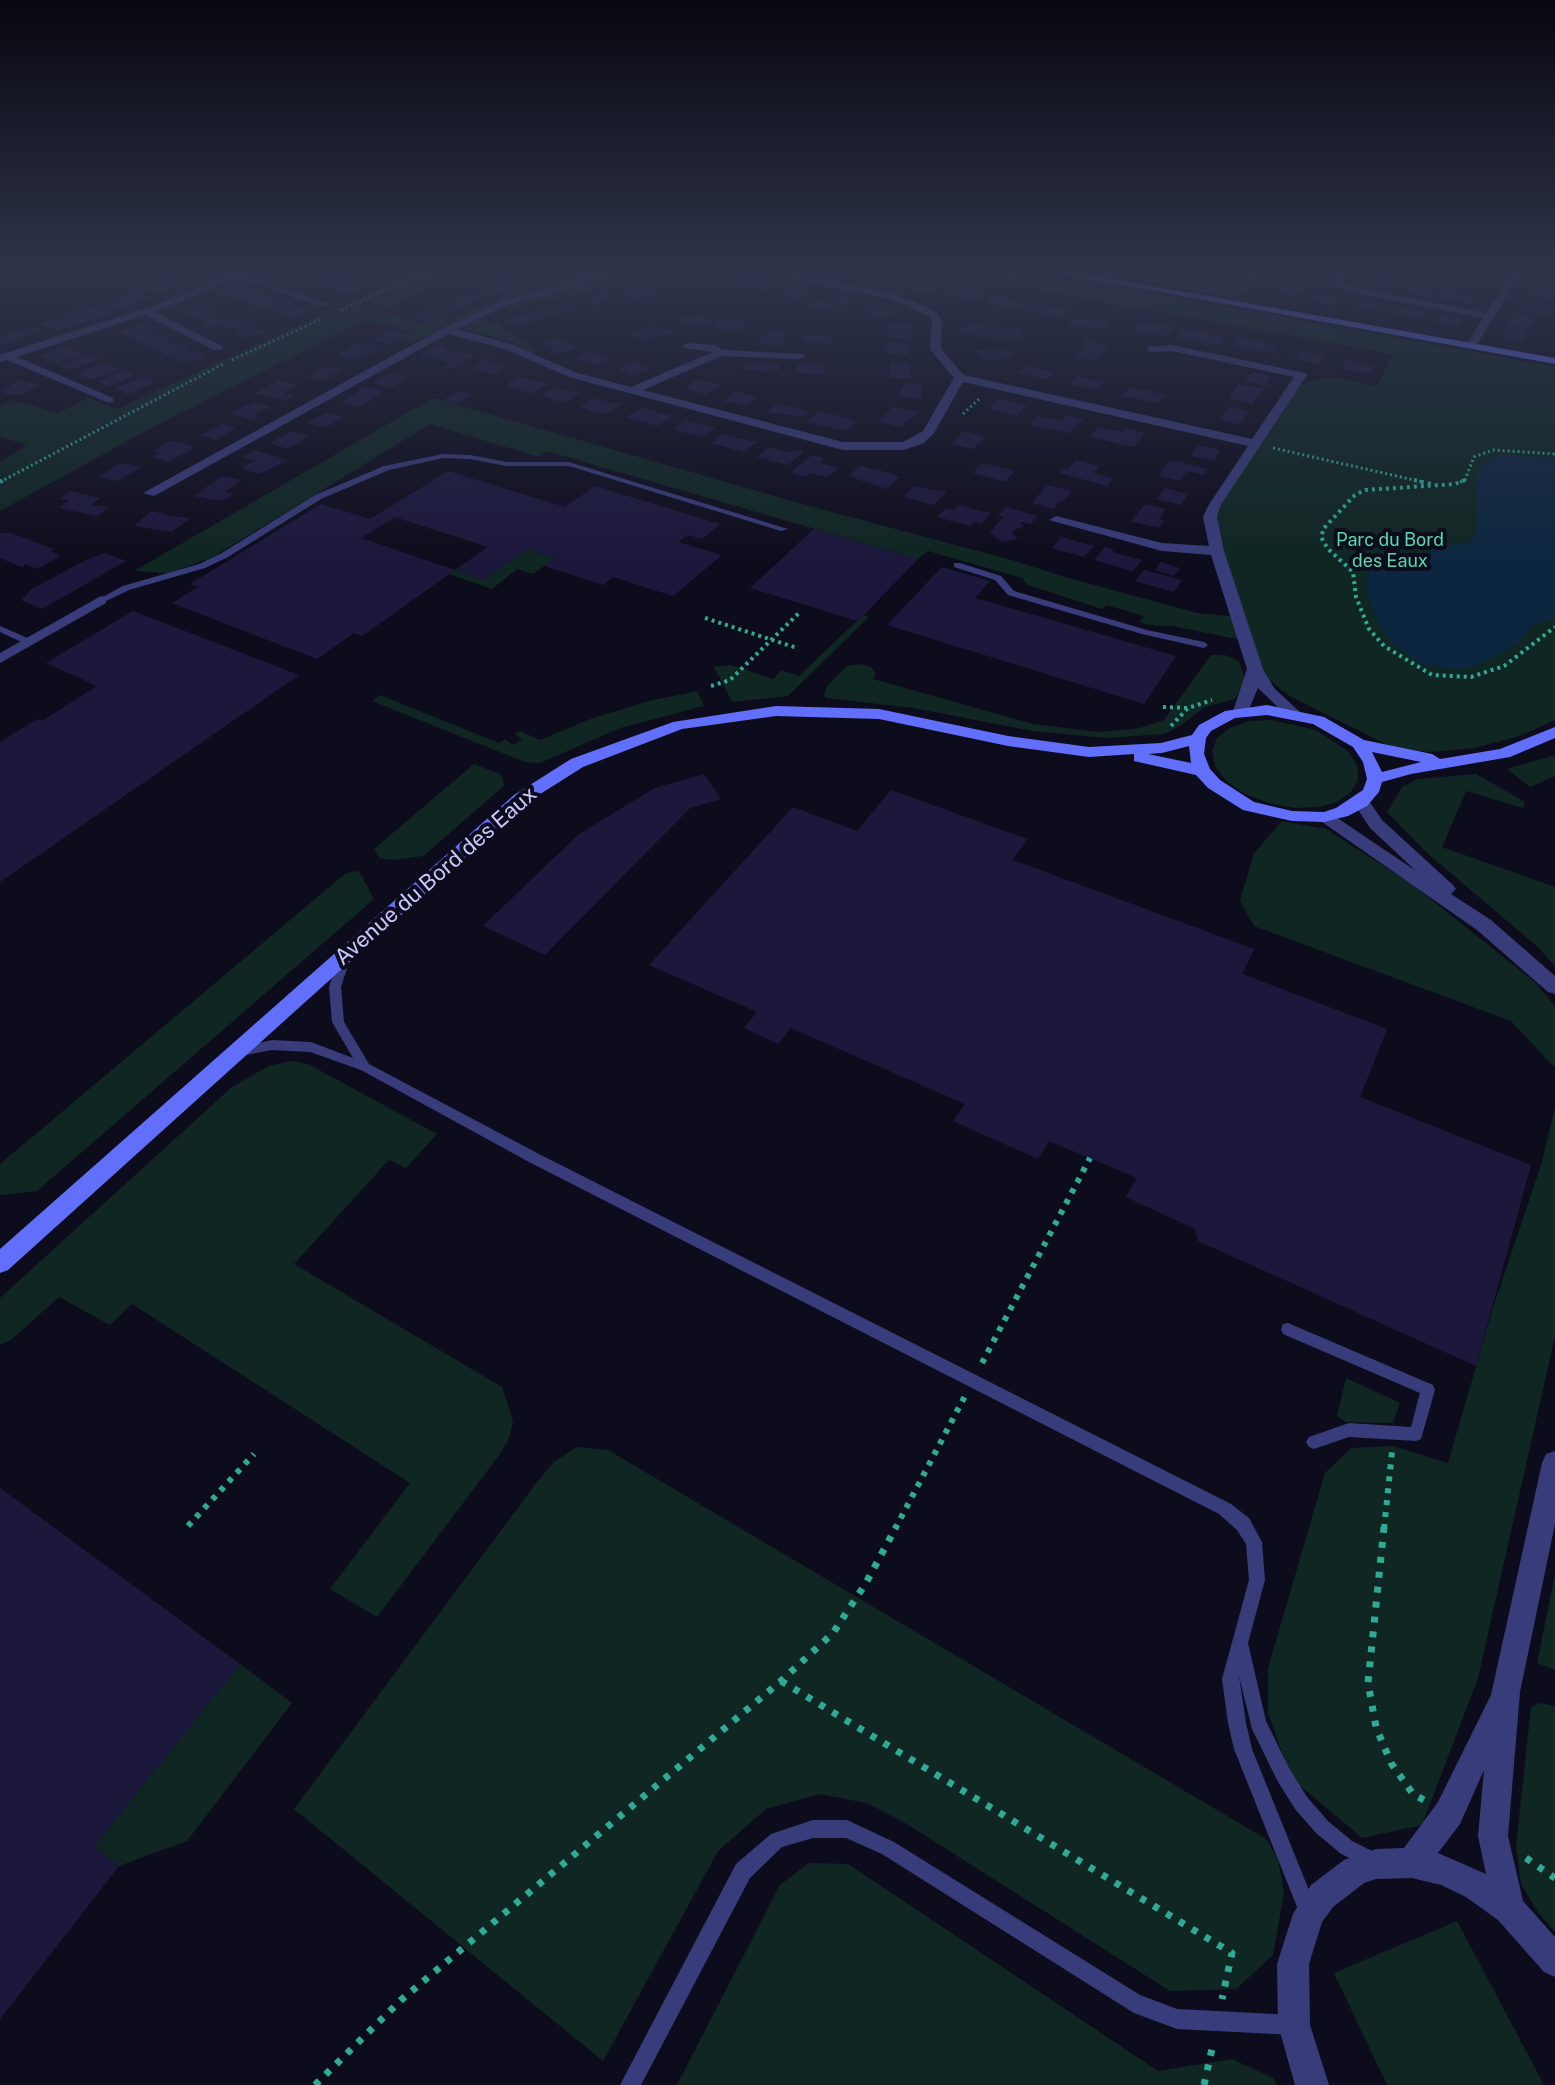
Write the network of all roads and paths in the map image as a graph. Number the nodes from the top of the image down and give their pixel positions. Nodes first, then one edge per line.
1 (30, 368) edge
2 (215, 368) edge
3 (377, 368) edge
4 (556, 368) edge
5 (684, 368) edge
6 (952, 368) edge
7 (1269, 368) edge
8 (960, 378) junction
9 (633, 390) junction
10 (109, 400) dead end
11 (1262, 446) junction
12 (1555, 454) edge
13 (0, 482) edge
14 (1440, 486) junction
15 (149, 493) dead end
16 (1056, 520) dead end
17 (784, 529) dead end
18 (1217, 551) junction
19 (957, 565) dead end
20 (101, 600) joint
21 (800, 612) dead end
22 (705, 618) dead end
23 (1555, 627) edge
24 (0, 629) edge
25 (771, 640) junction
26 (29, 642) junction
27 (1204, 645) dead end
28 (797, 648) dead end
29 (0, 659) edge
30 (1255, 669) junction
31 (711, 686) dead end
32 (1163, 707) dead end
33 (1188, 708) dead end
34 (1241, 711) junction
35 (1293, 713) junction
36 (1555, 732) edge
37 (1198, 738) junction
38 (1359, 744) junction
39 (1112, 752) junction
40 (1448, 762) junction
41 (1202, 771) junction
42 (1375, 779) junction
43 (1361, 802) junction
44 (1324, 817) junction
45 (1484, 925) junction
46 (347, 953) junction
47 (1555, 987) edge
48 (234, 1053) junction
49 (365, 1067) junction
50 (1090, 1158) dead end
51 (0, 1263) edge
52 (1288, 1329) dead end
53 (973, 1381) junction
54 (1394, 1433) junction
55 (1314, 1442) dead end
56 (254, 1454) dead end
57 (1555, 1463) edge
58 (188, 1526) dead end
59 (1241, 1643) junction
60 (781, 1681) junction
61 (1506, 1692) junction
62 (1449, 1813) junction
63 (1412, 1863) junction
64 (1376, 1864) junction
65 (1509, 1909) junction
66 (1309, 1914) junction
67 (1555, 1961) edge
68 (1217, 2023) junction
69 (1294, 2025) junction
70 (315, 2085) edge
71 (630, 2085) edge
72 (1204, 2085) edge
73 (1312, 2085) edge

1 - 10 street
2 - 13 path
3 - 15 street
4 - 9 street
5 - 9 street
6 - 8 street
7 - 11 street
8 - 9 street
8 - 11 street
11 - 14 path
11 - 18 street
12 - 14 path
14 - 23 path
16 - 18 street
17 - 20 lane
18 - 30 street
19 - 27 lane
20 - 26 street
21 - 25 path
22 - 25 path
24 - 26 lane
25 - 28 path
25 - 31 path
26 - 29 street
30 - 34 street
30 - 35 street
32 - 33 path
34 - 35 street
34 - 37 street
35 - 38 street
36 - 40 street
37 - 39 street, Avenue du Bord des Eaux
37 - 41 street
38 - 40 street
38 - 42 street
39 - 41 street, Avenue du Bord des Eaux
39 - 46 street, Avenue du Bord des Eaux
40 - 42 street
41 - 44 street
42 - 43 street
43 - 44 street
43 - 45 street
44 - 45 street
45 - 47 street
46 - 48 street, Avenue du Bord des Eaux
46 - 49 lane
48 - 49 lane
48 - 51 street, Avenue du Bord des Eaux
49 - 53 lane
50 - 53 path
52 - 54 lane
53 - 59 lane
53 - 60 path
54 - 55 lane
54 - 62 path
56 - 58 path
57 - 61 street
59 - 64 lane
59 - 66 lane
60 - 68 path
60 - 70 path
61 - 62 street
61 - 65 street
62 - 63 street
63 - 64 street
63 - 65 street
64 - 66 street
65 - 67 street
66 - 69 street
68 - 69 lane
68 - 71 lane
68 - 72 path
69 - 73 street

